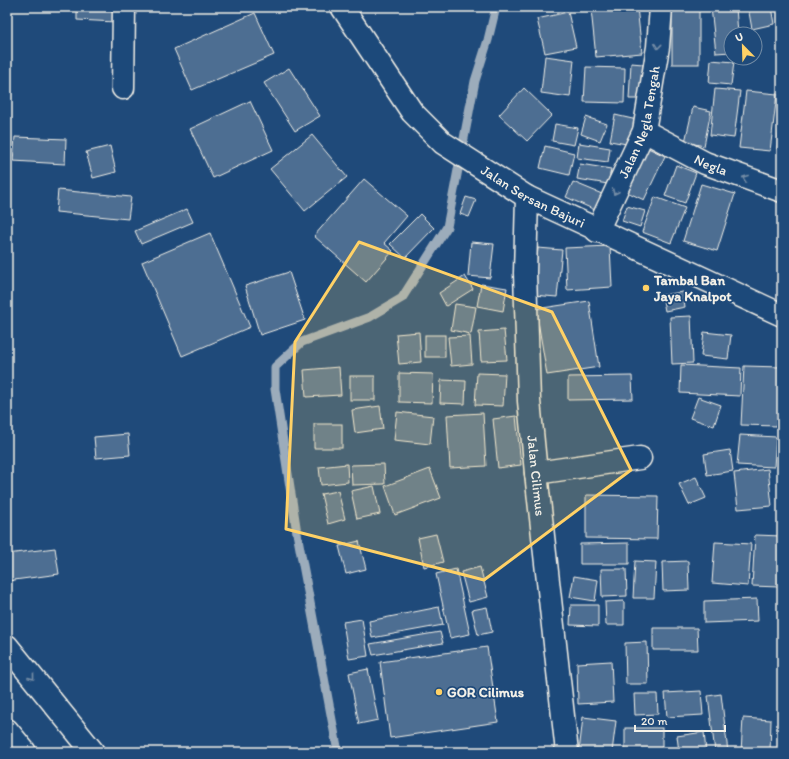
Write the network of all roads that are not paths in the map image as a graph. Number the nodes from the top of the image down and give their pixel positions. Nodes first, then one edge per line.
1 (124, 7) edge
2 (342, 7) edge
3 (661, 7) edge
4 (123, 88) dead end
5 (644, 132) junction
6 (782, 191) edge
7 (527, 197) junction
8 (597, 231) junction
9 (782, 315) edge
10 (640, 458) dead end
11 (536, 473) junction
12 (7, 646) edge
13 (7, 730) edge
14 (25, 752) edge
15 (93, 752) edge
16 (567, 752) edge

1 - 4 street
2 - 7 street, Jalan Sersan Bajuri
3 -> 5 street, Jalan Negla Tengah
6 -> 5 street, Negla
5 -> 8 street, Jalan Negla Tengah
7 - 8 street, Jalan Sersan Bajuri
7 - 11 street, Jalan Cilimus
8 - 9 street, Jalan Sersan Bajuri
10 - 11 street
11 - 16 street, Jalan Cilimus
12 -> 15 street
13 - 14 street

